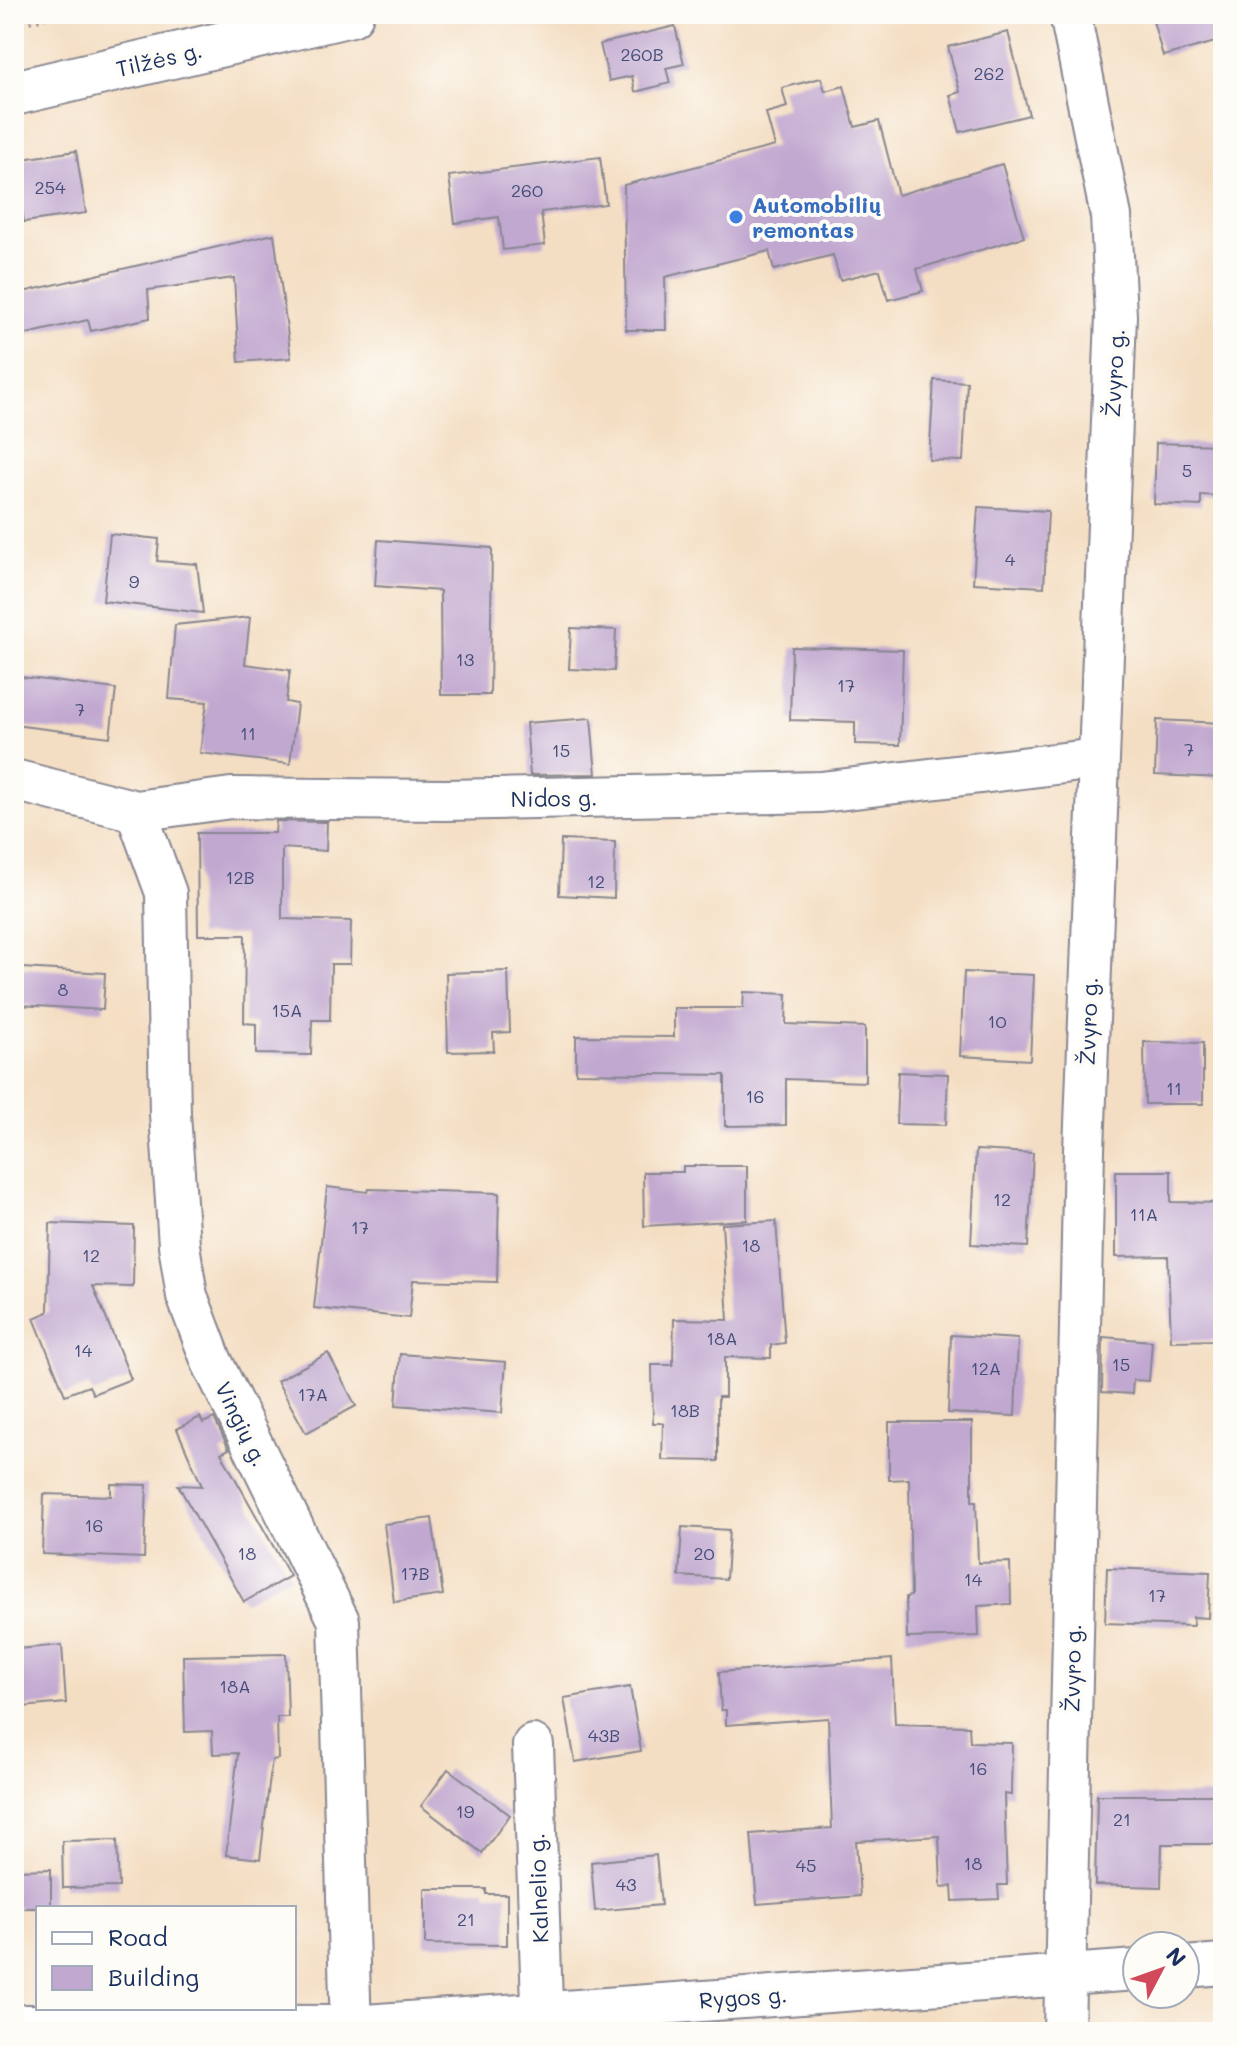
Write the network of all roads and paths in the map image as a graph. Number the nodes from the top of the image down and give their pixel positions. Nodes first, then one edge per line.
1 (59, 14) edge
2 (351, 14) edge
3 (1070, 14) edge
4 (14, 25) edge
5 (14, 93) edge
6 (1097, 759) junction
7 (14, 780) edge
8 (136, 811) junction
9 (533, 1745) dead end
10 (1223, 1964) edge
11 (1201, 1966) edge
12 (1121, 1971) edge
13 (1065, 1975) junction
14 (543, 2022) edge
15 (14, 2025) edge
16 (351, 2029) edge
17 (1064, 2032) edge

1 - 4 path
2 - 5 highway, Tilžės g.
3 - 6 street, Žvyro g.
6 - 8 street, Nidos g.
6 - 13 street, Žvyro g.
7 - 8 street, Nidos g.
8 - 16 street, Vingių g.
9 - 14 street, Kalnelio g.
10 - 11 street
12 - 13 street, Rygos g.
13 - 14 street, Rygos g.
13 - 17 street, Žvyro g.
14 - 16 street, Rygos g.
15 - 16 street, Rygos g.

